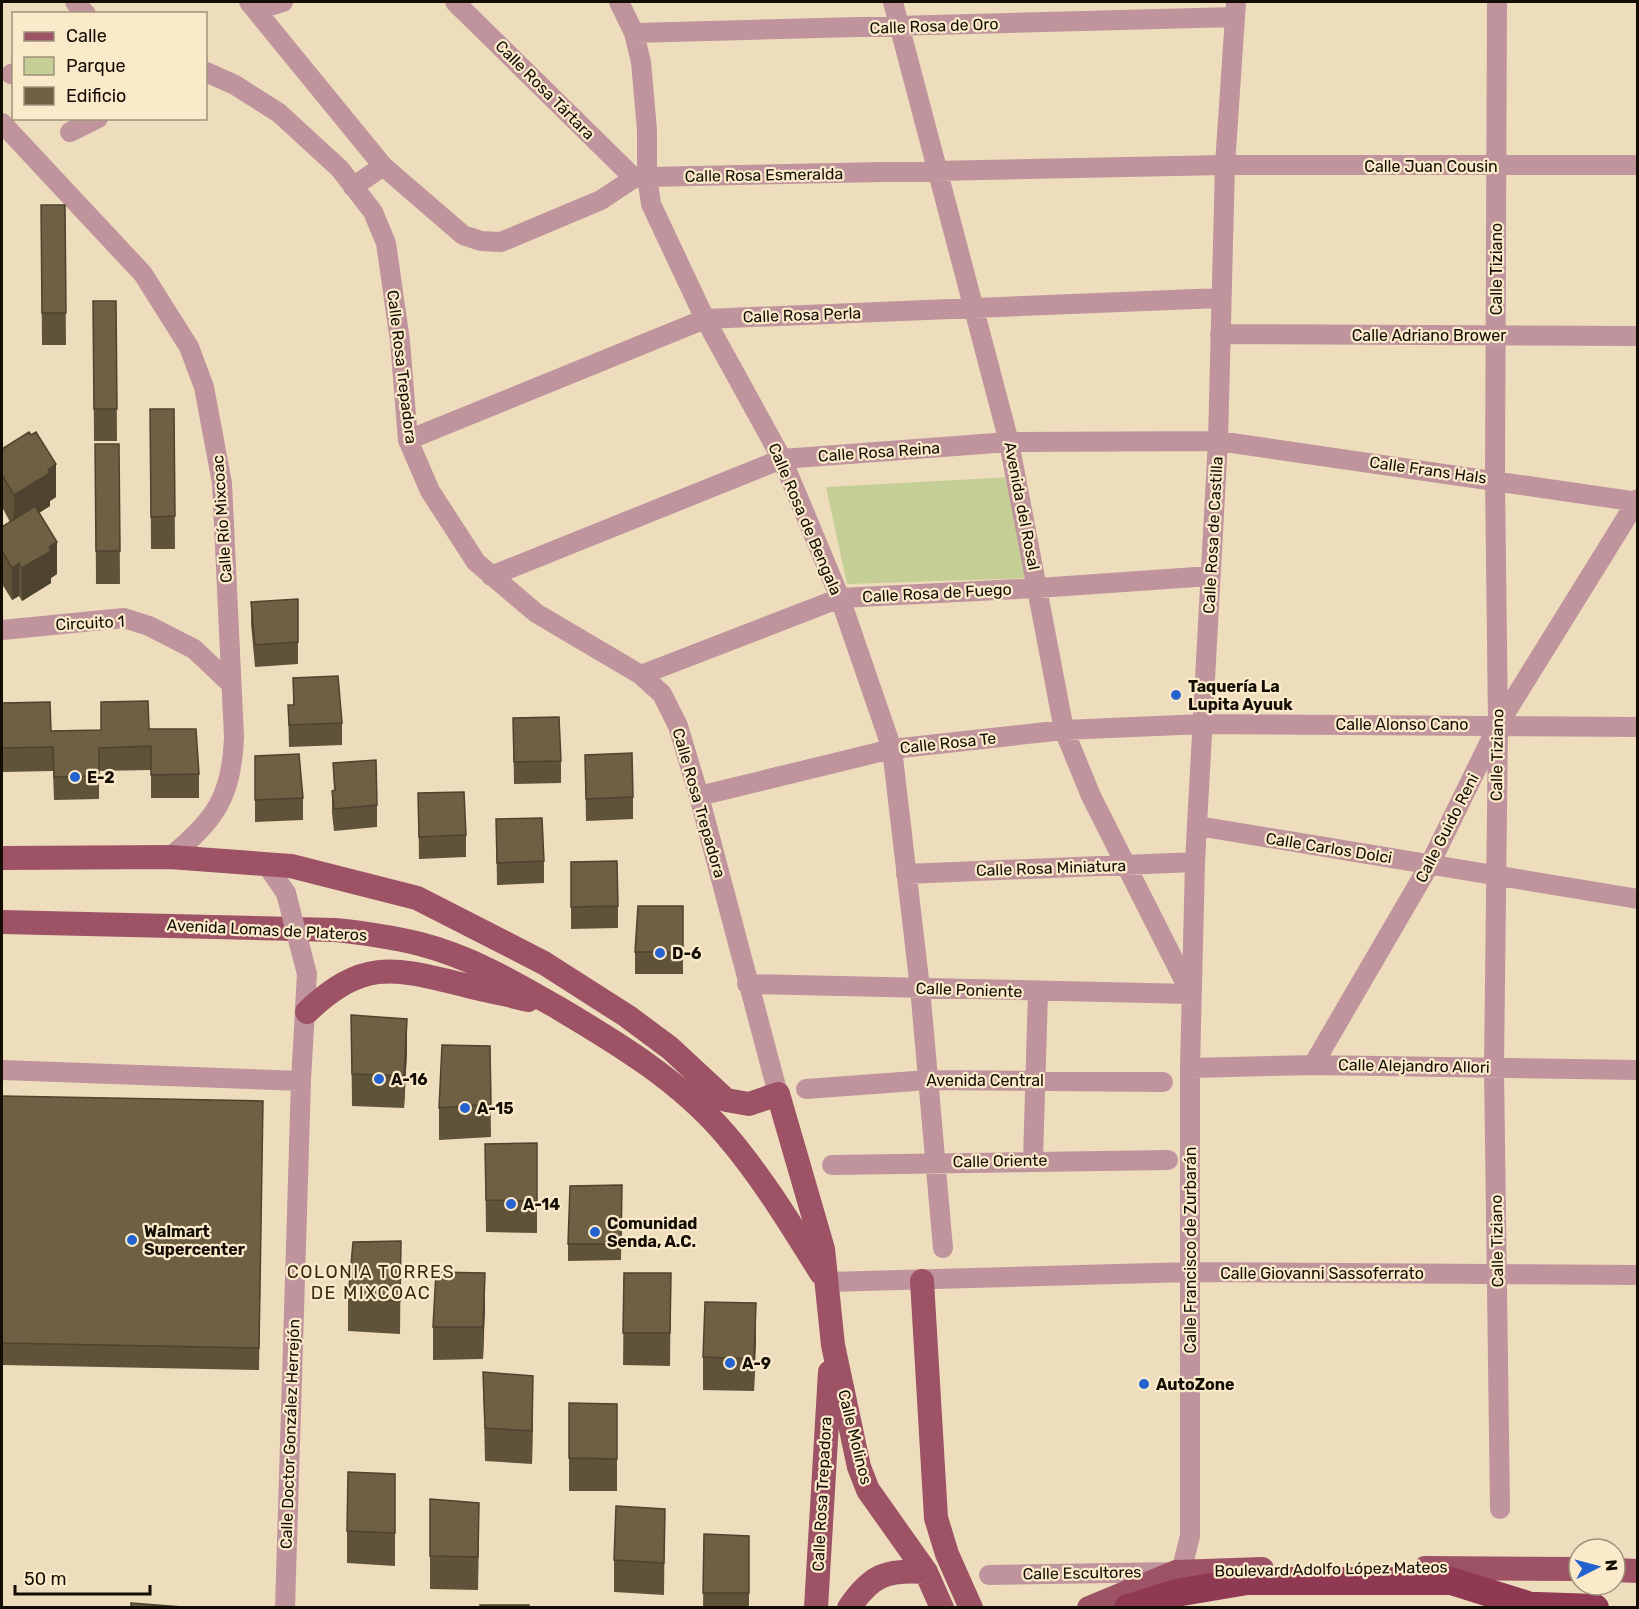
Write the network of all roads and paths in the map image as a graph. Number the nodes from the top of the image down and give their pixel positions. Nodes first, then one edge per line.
1 (282, 2) edge
2 (455, 2) edge
3 (619, 2) edge
4 (893, 2) edge
5 (1497, 2) edge
6 (253, 6) edge
7 (1236, 9) edge
8 (899, 28) junction
9 (634, 33) junction
10 (207, 72) edge
11 (94, 120) edge
12 (2, 123) edge
13 (70, 132) dead end
14 (382, 165) junction
15 (1224, 165) junction
16 (1638, 165) edge
17 (1496, 167) junction
18 (938, 171) junction
19 (641, 178) junction
20 (353, 187) junction
21 (1220, 298) junction
22 (974, 308) junction
23 (705, 319) junction
24 (1220, 334) junction
25 (1497, 336) junction
26 (1638, 336) edge
27 (408, 440) junction
28 (1218, 441) junction
29 (1009, 442) junction
30 (782, 459) junction
31 (1495, 479) junction
32 (1637, 501) edge
33 (490, 576) junction
34 (1210, 576) junction
35 (1038, 588) junction
36 (840, 598) junction
37 (2, 630) edge
38 (642, 675) junction
39 (231, 684) junction
40 (1203, 724) junction
41 (1498, 724) junction
42 (1638, 727) edge
43 (1064, 730) junction
44 (892, 749) junction
45 (699, 796) junction
46 (1198, 826) junction
47 (170, 856) junction
48 (2, 858) edge
49 (1195, 862) junction
50 (266, 864) junction
51 (1430, 864) junction
52 (1128, 865) junction
53 (906, 874) junction
54 (1495, 878) junction
55 (1638, 899) edge
56 (2, 922) edge
57 (747, 984) junction
58 (920, 988) junction
59 (1038, 992) junction
60 (1191, 994) junction
61 (558, 1009) junction
62 (307, 1012) junction
63 (1313, 1065) junction
64 (1190, 1068) junction
65 (1494, 1068) junction
66 (2, 1070) edge
67 (1638, 1070) edge
68 (928, 1080) junction
69 (1036, 1080) junction
70 (301, 1081) junction
71 (1163, 1082) dead end
72 (806, 1089) dead end
73 (778, 1094) junction
74 (1034, 1160) junction
75 (1168, 1160) dead end
76 (935, 1162) junction
77 (832, 1165) dead end
78 (943, 1248) dead end
79 (1190, 1272) junction
80 (1498, 1274) junction
81 (1638, 1275) edge
82 (922, 1281) junction
83 (827, 1282) junction
84 (833, 1345) junction
85 (1500, 1509) dead end
86 (1567, 1569) edge
87 (926, 1572) junction
88 (1176, 1572) junction
89 (989, 1575) dead end
90 (1525, 1604) junction
91 (285, 1608) edge
92 (816, 1608) edge
93 (849, 1608) edge
94 (942, 1608) edge
95 (971, 1608) edge
96 (1089, 1608) edge
97 (1128, 1608) edge
98 (1474, 1608) edge
99 (1595, 1608) edge

1 - 6 street
2 - 19 street, Calle Rosa Tártara
3 - 9 street, Calle Rosa de Bengala
4 - 8 street, Avenida del Rosal
5 - 17 street, Calle Tiziano
6 - 14 street
7 - 8 street, Calle Rosa de Oro
7 - 15 street, Calle Rosa de Castilla
8 - 9 street, Calle Rosa de Oro
8 - 18 street, Avenida del Rosal
9 - 19 street, Calle Rosa de Bengala
10 - 20 street
11 - 13 street
12 - 39 street, Calle Río Mixcoac
14 - 19 street
14 - 20 street
15 - 17 street, Calle Juan Cousin
15 - 18 street, Calle Rosa Esmeralda
15 - 21 street, Calle Rosa de Castilla
16 - 17 street, Calle Juan Cousin
17 - 25 street, Calle Tiziano
18 - 19 street, Calle Rosa Esmeralda
18 - 22 street, Avenida del Rosal
19 - 23 street, Calle Rosa de Bengala
20 - 27 street, Calle Rosa Trepadora
21 - 22 street, Calle Rosa Perla
21 - 24 street, Calle Rosa de Castilla
22 - 23 street, Calle Rosa Perla
22 - 29 street, Avenida del Rosal
23 - 27 street, Calle Rosa Perla
23 - 30 street, Calle Rosa de Bengala
24 - 25 street, Calle Adriano Brower
24 - 28 street, Calle Rosa de Castilla
25 - 26 street, Calle Adriano Brower
25 - 31 street, Calle Tiziano
27 - 33 street, Calle Rosa Trepadora
28 - 29 street, Calle Rosa Reina
28 - 31 street, Calle Frans Hals
28 - 34 street, Calle Rosa de Castilla
29 - 30 street, Calle Rosa Reina
29 - 35 street, Avenida del Rosal
30 - 33 street, Calle Rosa Reina
30 - 36 street, Calle Rosa de Bengala
31 - 32 street, Calle Frans Hals
31 - 41 street, Calle Tiziano
32 - 41 street, Calle Guido Reni
33 - 38 street, Calle Rosa Trepadora
34 - 35 street, Calle Rosa de Fuego
34 - 40 street, Calle Rosa de Castilla
35 - 36 street, Calle Rosa de Fuego
35 - 43 street, Avenida del Rosal
36 - 38 street, Calle Rosa de Fuego
36 - 44 street, Calle Rosa de Bengala
37 - 39 street, Circuito 1
38 - 45 street, Calle Rosa Trepadora
39 - 47 street, Calle Río Mixcoac
40 - 41 street, Calle Alonso Cano
40 - 43 street, Calle Rosa Te
40 - 46 street, Calle Rosa de Castilla
41 - 42 street, Calle Alonso Cano
41 - 51 street, Calle Guido Reni
41 - 54 street, Calle Tiziano
43 - 44 street, Calle Rosa Te
43 - 52 street, Avenida del Rosal
44 - 45 street, Calle Rosa Te
44 - 53 street, Calle Rosa de Bengala
45 - 57 street, Calle Rosa Trepadora
46 - 49 street, Calle Rosa de Castilla
46 - 51 street, Calle Carlos Dolci
47 - 48 main road
47 - 50 main road
49 - 52 street, Calle Rosa Miniatura
49 - 60 street, Calle Rosa de Castilla
50 - 62 street, Calle Doctor González Herrejón, bridge
50 - 73 main road
51 - 54 street, Calle Carlos Dolci
51 - 63 street, Calle Guido Reni
52 - 53 street, Calle Rosa Miniatura
52 - 60 street, Avenida del Rosal
53 - 58 street, Calle Rosa de Bengala
54 - 55 street, Calle Carlos Dolci
54 - 65 street, Calle Tiziano
56 - 61 main road, Avenida Lomas de Plateros
57 - 58 street, Calle Poniente
57 - 73 street, Calle Rosa Trepadora
58 - 59 street, Calle Poniente
58 - 68 street
59 - 60 street, Calle Poniente
59 - 69 street
60 - 64 street, Calle Rosa de Castilla
61 - 62 main road
61 - 83 main road, Avenida Lomas de Plateros
62 - 70 street, Calle Doctor González Herrejón
63 - 64 street, Calle Alejandro Allori
63 - 65 street, Calle Alejandro Allori
64 - 79 street, Calle Francisco de Zurbarán
65 - 67 street, Calle Alejandro Allori
65 - 80 street, Calle Tiziano
66 - 70 street
68 - 69 street, Avenida Central
68 - 72 street, Avenida Central
68 - 76 street
69 - 71 street, Avenida Central
69 - 74 street
70 - 91 street, Calle Doctor González Herrejón
73 - 83 main road, Calle Rosa Trepadora
74 - 75 street, Calle Oriente
74 - 76 street, Calle Oriente
76 - 77 street, Calle Oriente
76 - 78 street
79 - 80 street, Calle Giovanni Sassoferrato
79 - 82 street, Calle Giovanni Sassoferrato
79 - 88 street, Calle Francisco de Zurbarán
80 - 81 street, Calle Giovanni Sassoferrato
80 - 85 street, Calle Tiziano
82 - 83 street, Calle Giovanni Sassoferrato
82 - 95 main road
83 - 84 main road, Calle Molinos
84 - 87 main road, Calle Molinos
84 - 92 main road, Calle Rosa Trepadora
86 - 88 main road, Boulevard Adolfo López Mateos
87 - 93 main road
87 - 94 main road, Calle Molinos
88 - 89 street, Calle Escultores
88 - 96 main road, Boulevard Adolfo López Mateos
90 - 97 highway
90 - 98 highway
90 - 99 highway

